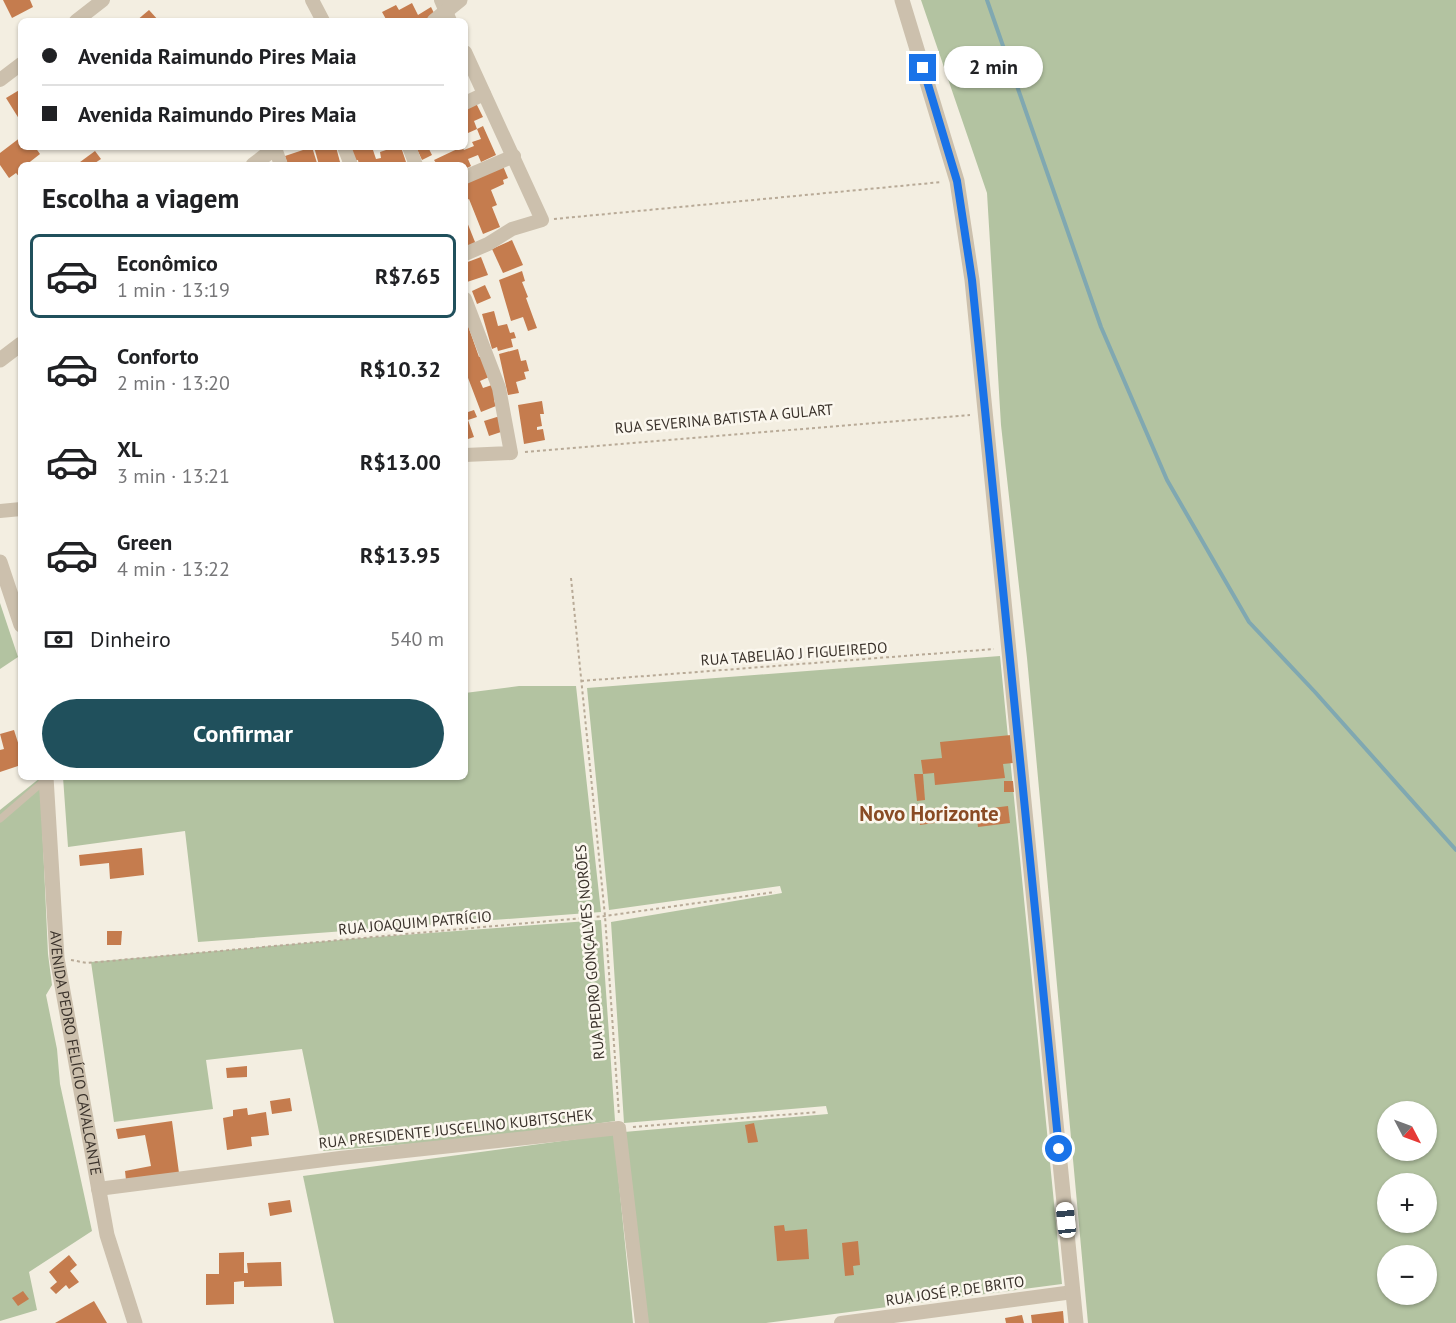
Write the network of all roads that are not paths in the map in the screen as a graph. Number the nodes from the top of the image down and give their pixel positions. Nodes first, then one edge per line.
1 (103, 0) edge
2 (312, 0) edge
3 (460, 0) edge
4 (902, 0) edge
5 (443, 13) edge
6 (80, 18) edge
7 (321, 18) edge
8 (468, 59) edge
9 (18, 66) edge
10 (0, 81) edge
11 (484, 94) junction
12 (468, 102) edge
13 (271, 150) edge
14 (514, 156) junction
15 (257, 162) edge
16 (468, 176) edge
17 (468, 253) edge
18 (468, 307) edge
19 (18, 346) edge
20 (0, 360) edge
21 (468, 455) edge
22 (18, 509) edge
23 (0, 511) edge
24 (0, 562) edge
25 (18, 616) edge
26 (44, 780) edge
27 (46, 780) edge
28 (0, 819) edge
29 (98, 1189) junction
30 (1073, 1292) junction
31 (135, 1323) edge
32 (642, 1323) edge
33 (841, 1323) edge
34 (1076, 1323) edge

1 - 6 street
2 - 7 street
3 - 5 street
4 - 30 street
8 - 11 street
9 - 10 street
11 - 12 street
11 - 14 street
13 - 15 street
14 - 16 street
14 - 17 street
18 - 21 street
19 - 20 street
22 - 23 street
24 - 25 street
26 - 28 lane
27 - 29 street, AVENIDA PEDRO FELÍCIO CAVALCANTE
29 - 31 street, AVENIDA PEDRO FELÍCIO CAVALCANTE
29 - 32 street, RUA PRESIDENTE JUSCELINO KUBITSCHEK
30 - 33 street, RUA JOSÉ P. DE BRITO
30 - 34 street

